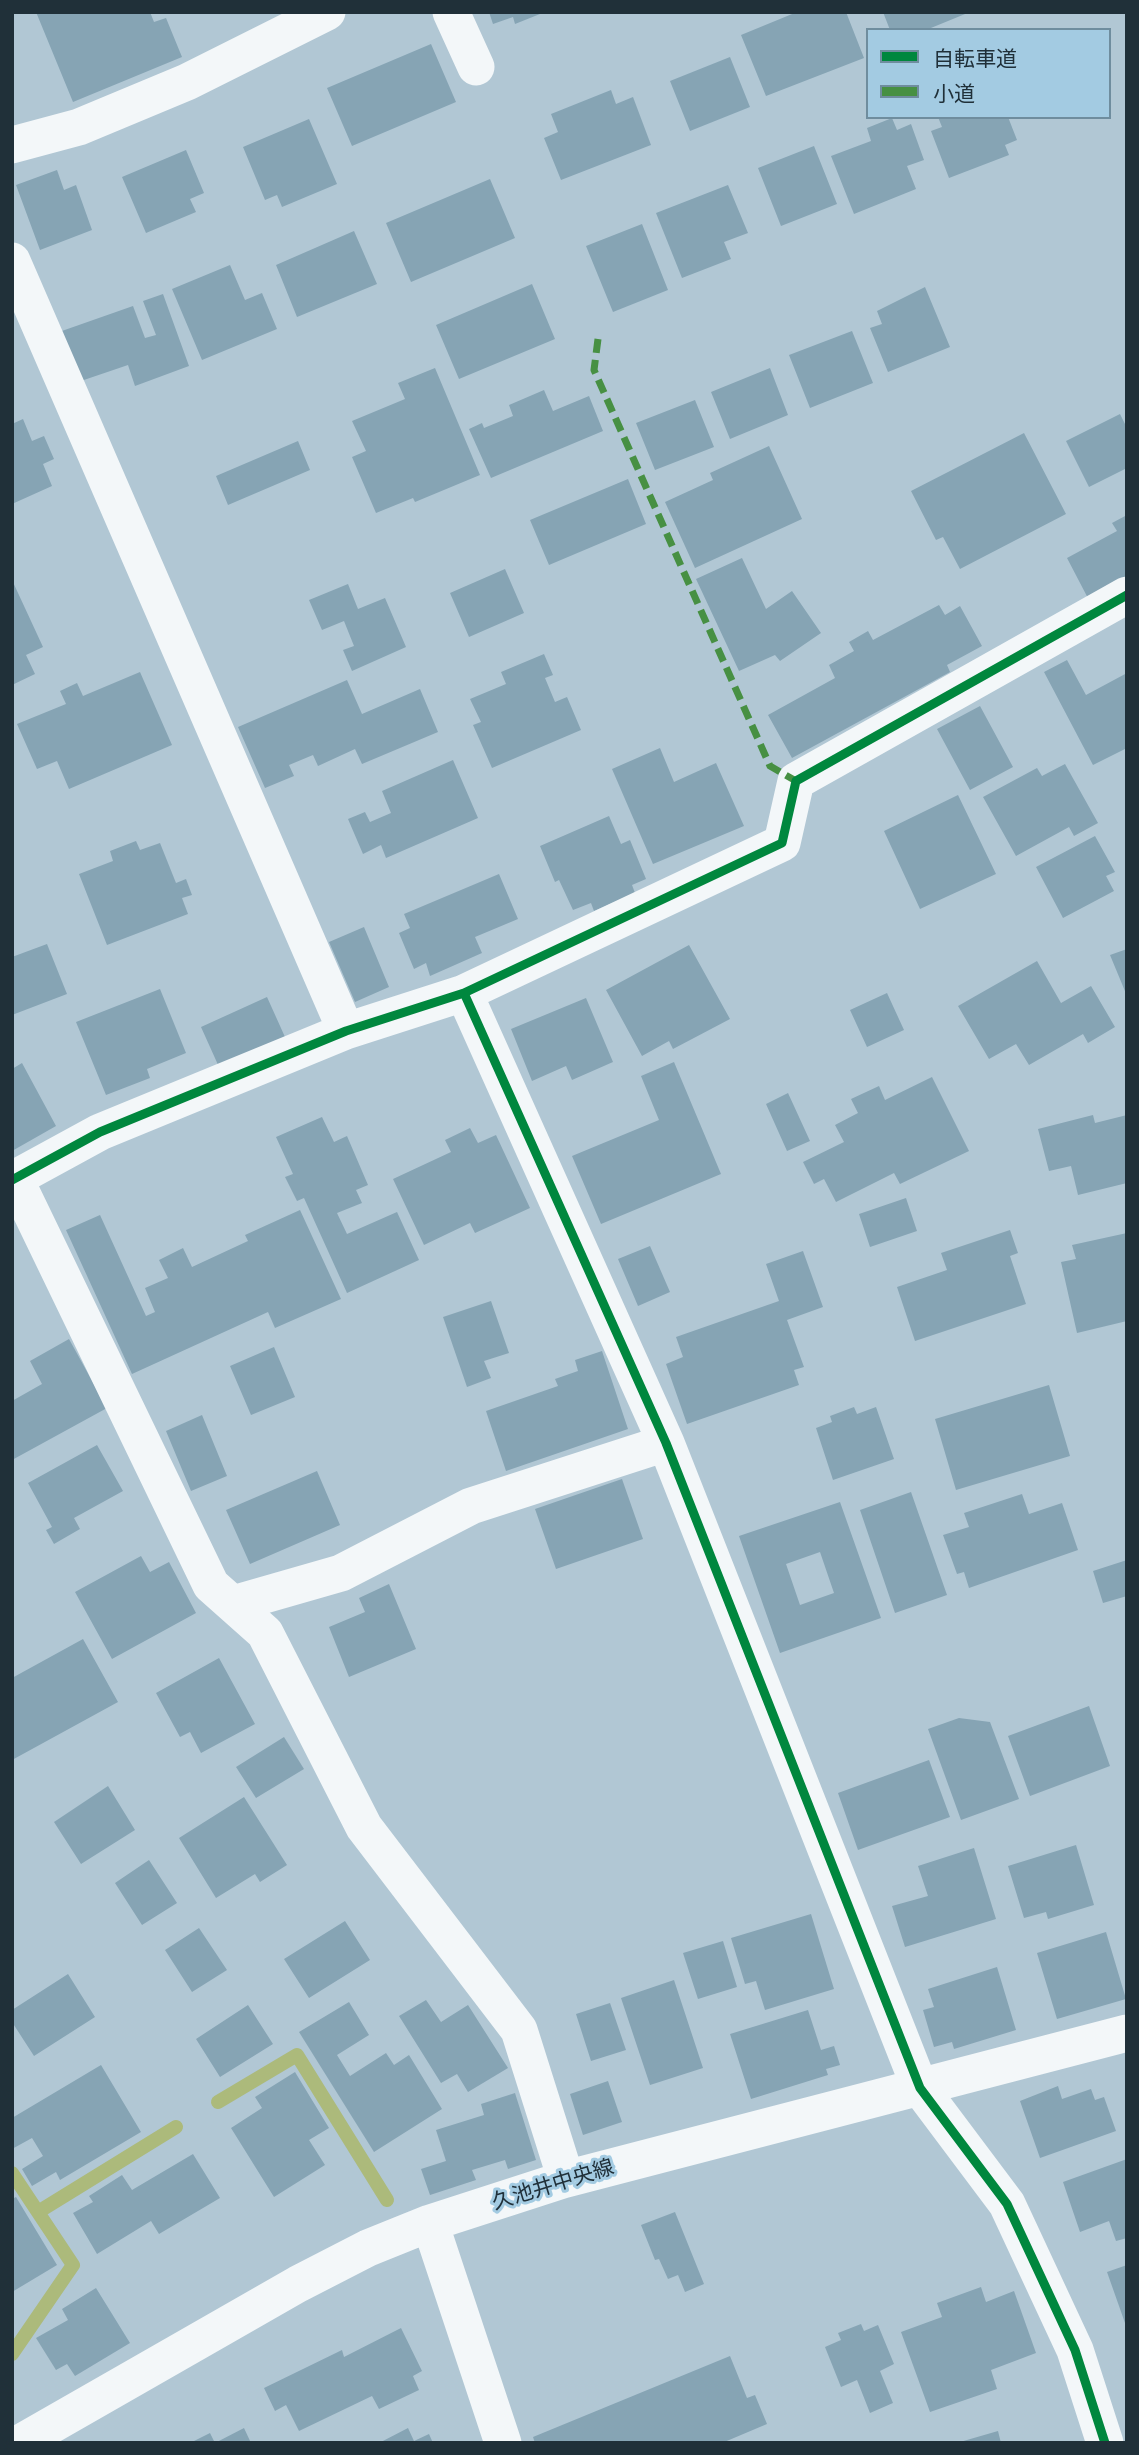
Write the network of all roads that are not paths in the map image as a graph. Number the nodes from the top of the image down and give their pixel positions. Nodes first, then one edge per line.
1 (327, 12) edge
2 (450, 12) edge
3 (476, 67) dead end
4 (12, 145) edge
5 (12, 261) edge
6 (1127, 595) edge
7 (464, 993) junction
8 (345, 1031) junction
9 (14, 1180) edge
10 (666, 1443) junction
11 (233, 1604) junction
12 (1127, 2034) edge
13 (920, 2088) junction
14 (566, 2179) junction
15 (430, 2223) junction
16 (20, 2443) edge
17 (503, 2443) edge
18 (1105, 2443) edge

1 - 4 street
2 - 3 street
5 - 8 street
6 - 7 street
7 - 8 street
7 - 10 street
8 - 9 street
9 - 11 street
10 - 11 street
10 - 13 street
11 - 14 street
12 - 13 street, 久池井中央線
13 - 14 street, 久池井中央線
13 - 18 street
14 - 15 street, 久池井中央線
15 - 16 street, 久池井中央線
15 - 17 street

